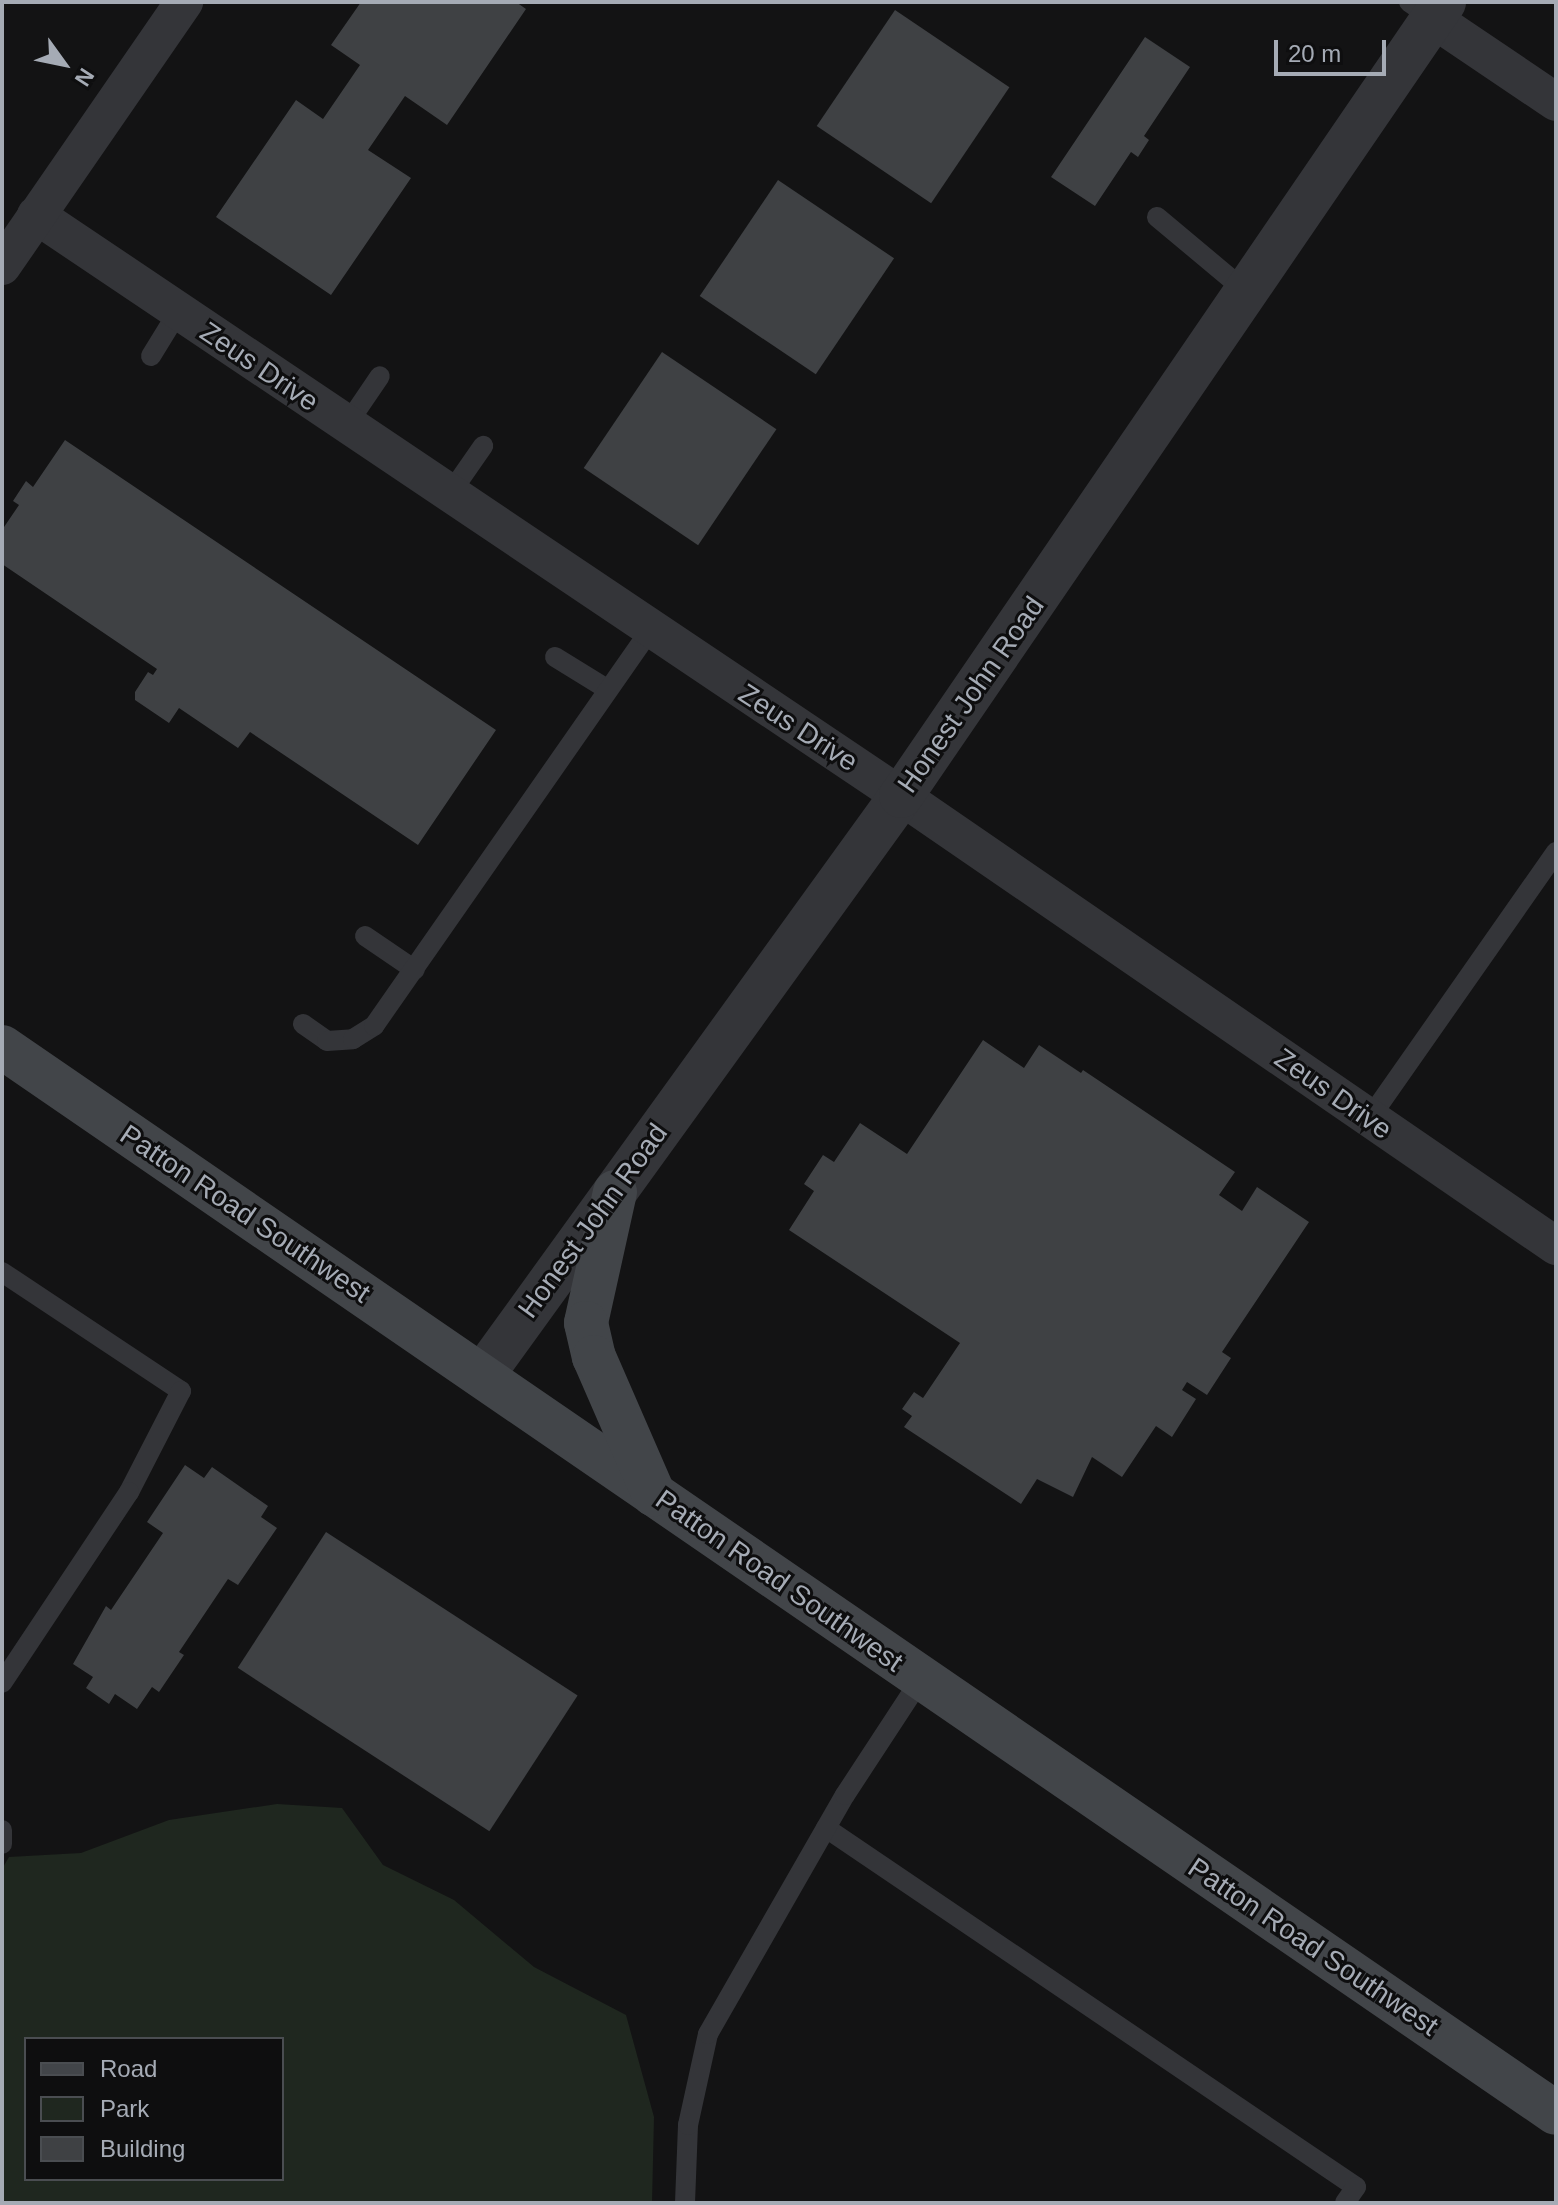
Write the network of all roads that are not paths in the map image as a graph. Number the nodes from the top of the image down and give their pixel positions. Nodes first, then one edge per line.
1 (184, 2) edge
2 (1429, 8) edge
3 (1556, 102) edge
4 (36, 215) junction
5 (1157, 217) dead end
6 (2, 266) edge
7 (1248, 293) junction
8 (178, 312) junction
9 (151, 356) dead end
10 (380, 376) dead end
11 (346, 426) junction
12 (483, 446) dead end
13 (449, 495) junction
14 (650, 630) junction
15 (555, 657) dead end
16 (607, 689) junction
17 (901, 796) junction
18 (1556, 852) edge
19 (365, 936) dead end
20 (415, 970) junction
21 (303, 1024) dead end
22 (2, 1047) edge
23 (1369, 1119) junction
24 (615, 1192) junction
25 (1556, 1246) edge
26 (2, 1272) edge
27 (482, 1376) junction
28 (654, 1495) junction
29 (921, 1679) junction
30 (2, 1683) edge
31 (826, 1828) junction
32 (2, 1830) edge
33 (2, 1844) edge
34 (1556, 2113) edge
35 (685, 2203) edge
36 (1345, 2203) edge

1 - 4 street
2 - 3 street
2 - 7 street, Honest John Road
4 - 6 street
4 - 8 street, Zeus Drive
5 - 7 lane
7 - 17 street, Honest John Road
8 - 9 lane
8 - 11 street, Zeus Drive
10 - 11 lane
11 - 13 street, Zeus Drive
12 - 13 lane
13 - 14 street, Zeus Drive
14 - 16 lane
14 - 17 street, Zeus Drive
15 - 16 lane
16 - 20 lane
17 - 23 street, Zeus Drive
17 - 24 street, Honest John Road
18 - 23 lane
19 - 20 lane
20 - 21 lane
22 - 27 main road, Patton Road Southwest
23 - 25 street, Zeus Drive
24 - 27 street, Honest John Road
24 - 28 main road
26 - 30 lane
27 - 28 main road, Patton Road Southwest
28 - 29 main road, Patton Road Southwest
29 - 31 lane
29 - 34 main road, Patton Road Southwest
31 - 35 lane
31 - 36 lane
32 - 33 lane

